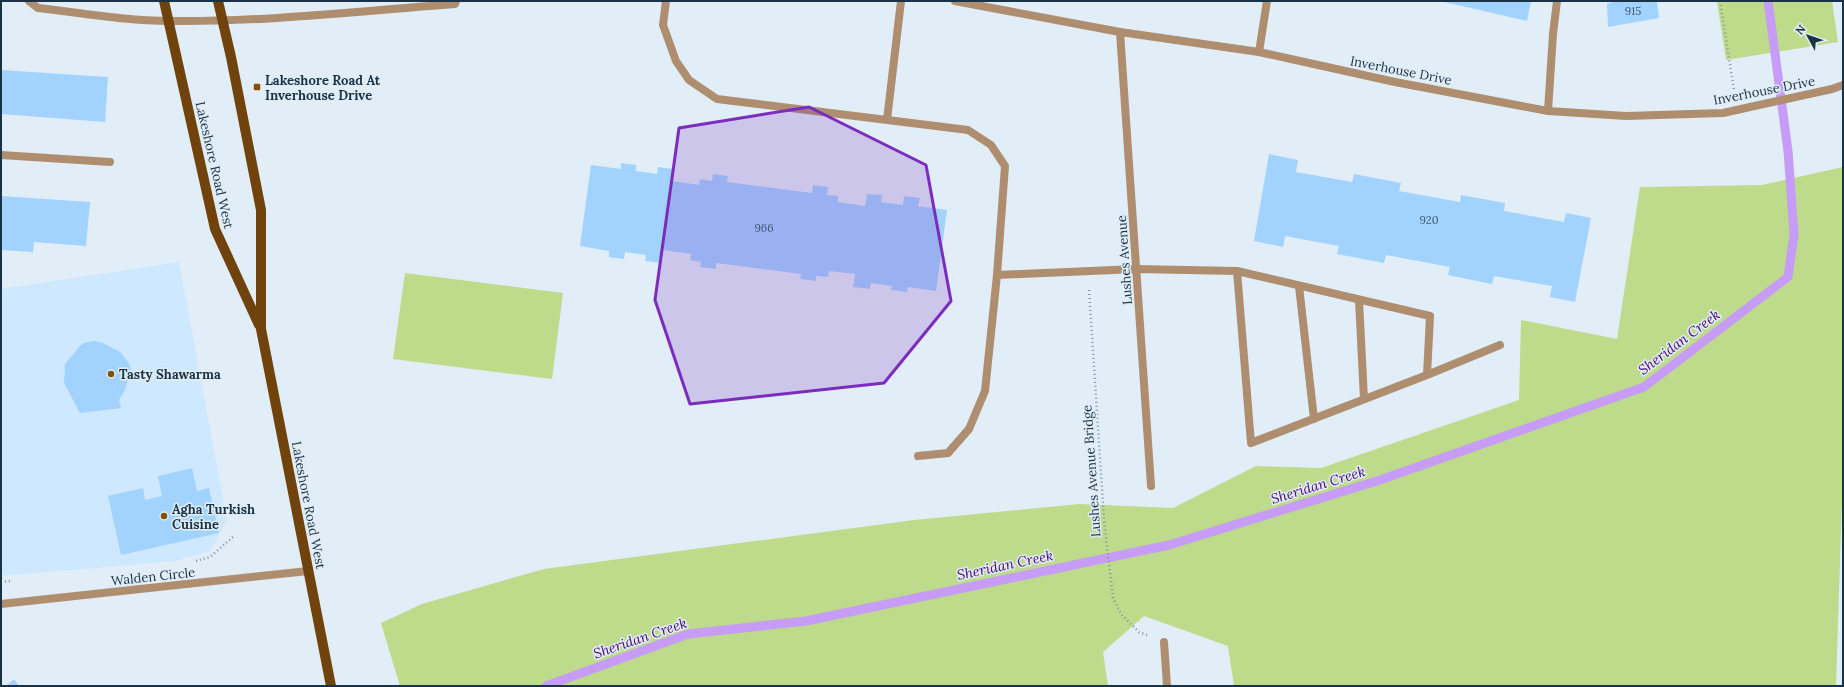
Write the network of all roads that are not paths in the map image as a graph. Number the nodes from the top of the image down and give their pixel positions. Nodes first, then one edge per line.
1 (29, 1) edge
2 (164, 1) edge
3 (218, 1) edge
4 (456, 1) edge
5 (666, 1) edge
6 (901, 1) edge
7 (955, 1) edge
8 (1267, 1) edge
9 (1557, 1) edge
10 (223, 21) junction
11 (169, 22) junction
12 (1120, 32) junction
13 (1259, 52) junction
14 (1843, 85) edge
15 (1548, 111) junction
16 (887, 120) junction
17 (1, 155) edge
18 (110, 162) dead end
19 (1136, 269) junction
20 (1238, 272) junction
21 (997, 275) junction
22 (1299, 286) junction
23 (1359, 300) junction
24 (261, 329) junction
25 (1500, 345) dead end
26 (1427, 375) junction
27 (1364, 399) junction
28 (1314, 419) junction
29 (918, 456) dead end
30 (1151, 486) dead end
31 (308, 571) junction
32 (1, 604) edge
33 (1164, 642) road end
34 (331, 686) edge
35 (1167, 686) edge

1 - 11 street
2 - 11 main road, Lakeshore Road West
3 - 10 main road, Lakeshore Road West
4 - 10 street
5 - 16 street
6 - 16 street
7 - 12 street, Inverhouse Drive
8 - 13 street
9 - 15 street
10 - 11 street
10 - 24 main road, Lakeshore Road West
11 - 24 main road, Lakeshore Road West
12 - 13 street, Inverhouse Drive
12 - 19 street, Lushes Avenue
13 - 15 street, Inverhouse Drive
14 - 15 street, Inverhouse Drive
16 - 21 street
17 - 18 street
19 - 20 street
19 - 21 street
19 - 30 street, Lushes Avenue
20 - 22 street
20 - 28 street
21 - 29 street
22 - 23 street
22 - 28 street
23 - 26 street
23 - 27 street
24 - 31 main road, Lakeshore Road West
25 - 26 street
26 - 27 street
27 - 28 street
31 - 32 street, Walden Circle
31 - 34 main road, Lakeshore Road West
33 - 35 street

